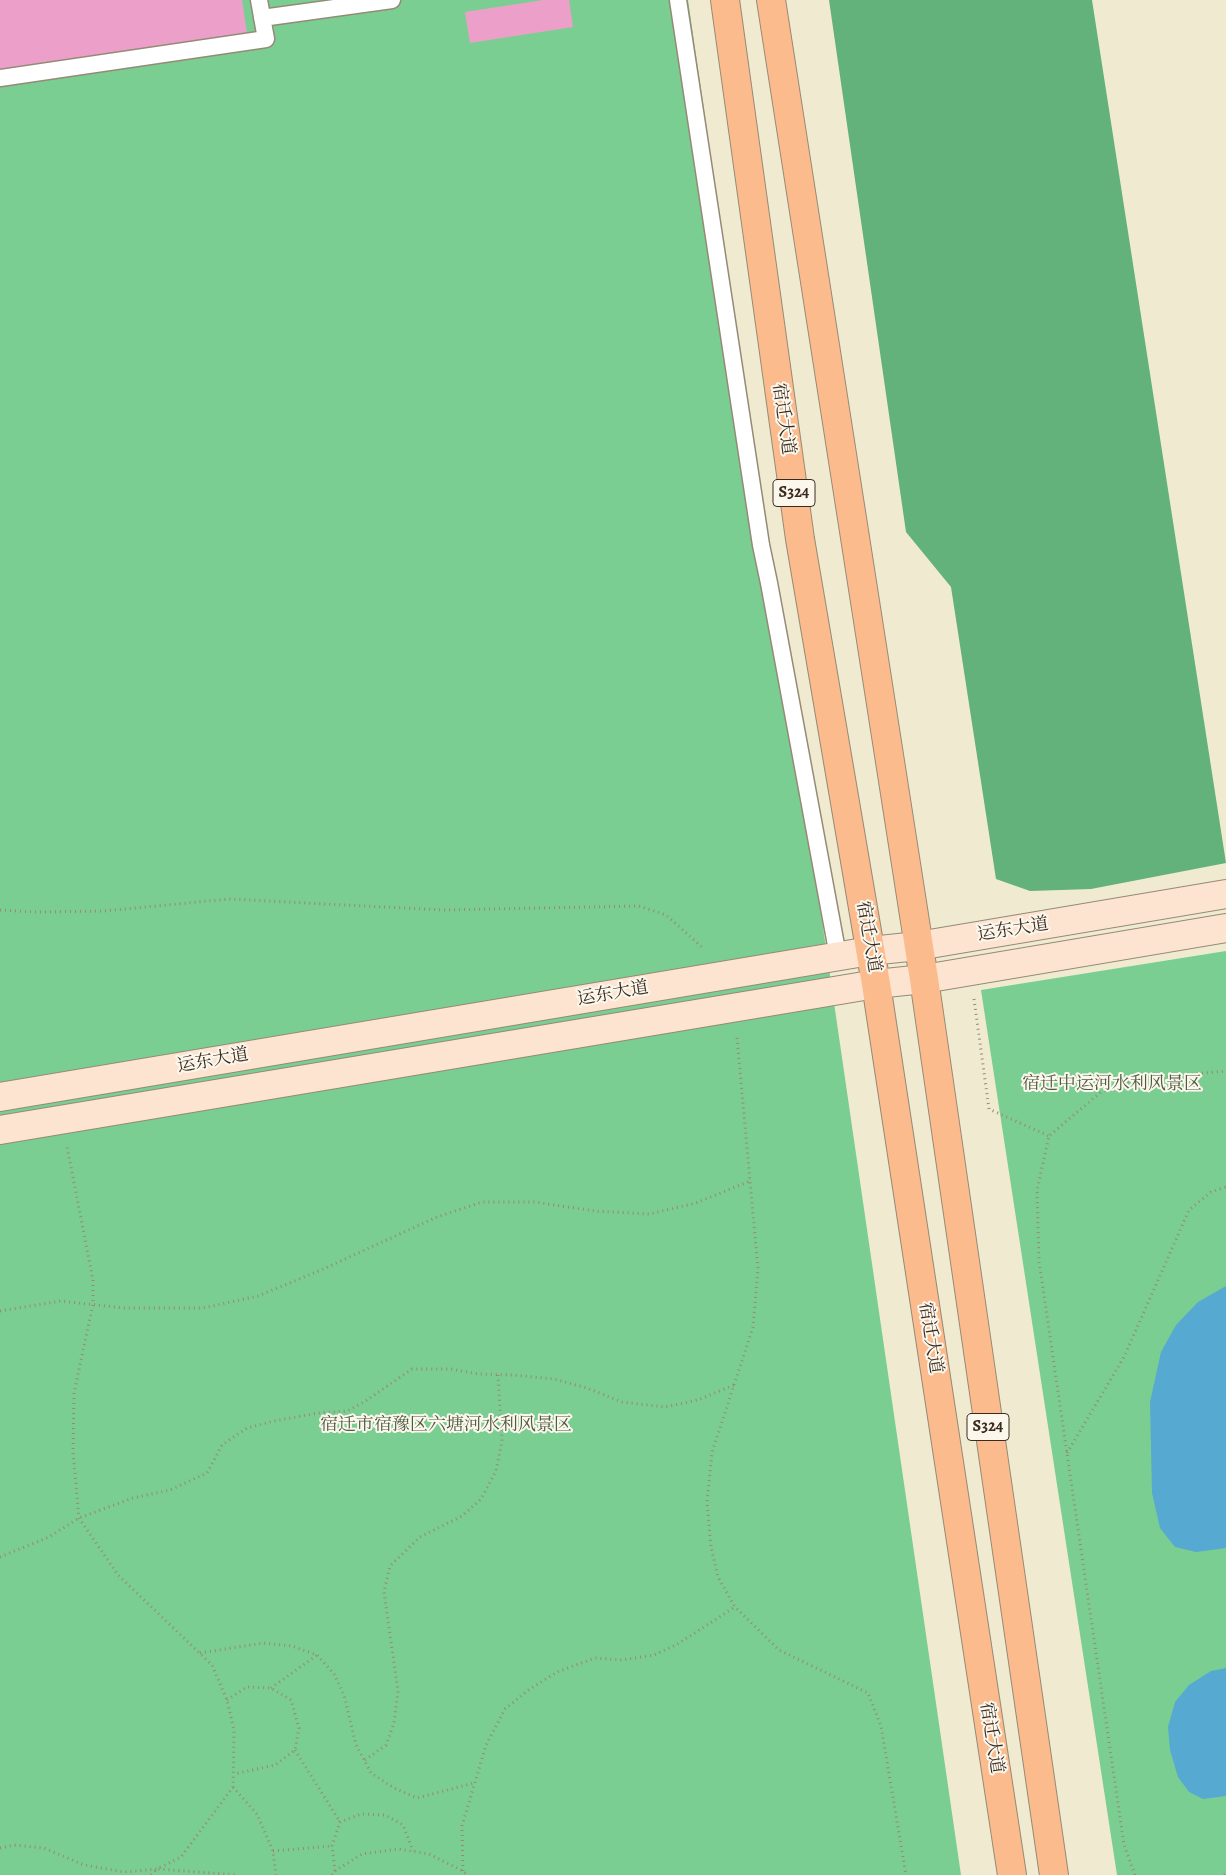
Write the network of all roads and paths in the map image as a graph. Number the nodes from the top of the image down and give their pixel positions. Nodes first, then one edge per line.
1 (259, 0) edge
2 (392, 0) edge
3 (678, 0) edge
4 (724, 0) edge
5 (771, 0) edge
6 (262, 18) junction
7 (0, 78) edge
8 (1226, 894) edge
9 (0, 910) edge
10 (1226, 928) edge
11 (918, 946) junction
12 (870, 951) junction
13 (838, 956) junction
14 (970, 971) junction
15 (731, 974) junction
16 (924, 979) junction
17 (876, 984) junction
18 (735, 1008) junction
19 (1226, 1071) edge
20 (0, 1097) edge
21 (61, 1120) junction
22 (0, 1130) edge
23 (1049, 1136) junction
24 (750, 1181) junction
25 (1226, 1187) edge
26 (93, 1304) junction
27 (0, 1311) edge
28 (498, 1375) junction
29 (734, 1384) junction
30 (1067, 1453) junction
31 (79, 1518) junction
32 (0, 1557) edge
33 (735, 1607) junction
34 (199, 1653) junction
35 (317, 1655) junction
36 (271, 1688) junction
37 (227, 1700) junction
38 (295, 1750) junction
39 (365, 1760) junction
40 (234, 1774) junction
41 (474, 1783) junction
42 (233, 1787) junction
43 (340, 1822) junction
44 (332, 1846) junction
45 (0, 1848) edge
46 (273, 1851) junction
47 (413, 1851) junction
48 (157, 1869) junction
49 (335, 1871) junction
50 (464, 1871) junction
51 (151, 1875) edge
52 (238, 1875) edge
53 (276, 1875) edge
54 (332, 1875) edge
55 (466, 1875) edge
56 (906, 1875) edge
57 (1012, 1875) edge
58 (1054, 1875) edge
59 (1135, 1875) edge

1 - 6 lane
2 - 6 lane
3 - 13 lane
4 - 12 main road, 宿迁大道 / S324
5 - 11 main road, S324
6 - 7 lane
8 - 11 main road, 运东大道
9 - 15 path
10 - 14 main road, 运东大道
11 - 12 main road, 运东大道
11 - 16 main road, S324
12 - 13 main road, 运东大道
12 - 17 main road, 宿迁大道 / S324
13 - 15 main road, 运东大道
14 - 16 main road, 运东大道
14 - 23 path
15 - 20 main road, 运东大道
16 - 17 main road, 运东大道
16 - 58 main road, S324
17 - 18 main road, 运东大道
17 - 57 main road, 宿迁大道 / S324
18 - 21 main road, 运东大道
18 - 24 path
19 - 23 path
21 - 22 main road, 运东大道
21 - 26 path
23 - 30 path
24 - 26 path
24 - 29 path
25 - 30 path
26 - 27 path
26 - 31 path
28 - 29 path
28 - 31 path
28 - 39 path
29 - 33 path
30 - 59 path
31 - 32 path
31 - 34 path
33 - 41 path
33 - 56 path
34 - 35 path
34 - 37 path
35 - 36 path
35 - 39 path
36 - 37 path
36 - 38 path
37 - 40 path
38 - 40 path
38 - 43 path
39 - 41 path
40 - 42 path
41 - 50 path
42 - 46 path
42 - 48 path
43 - 44 path
43 - 47 path
44 - 46 path
44 - 49 path
45 - 48 path
46 - 53 path
47 - 49 path
47 - 50 path
48 - 51 path
48 - 52 path
49 - 54 path
50 - 55 path

